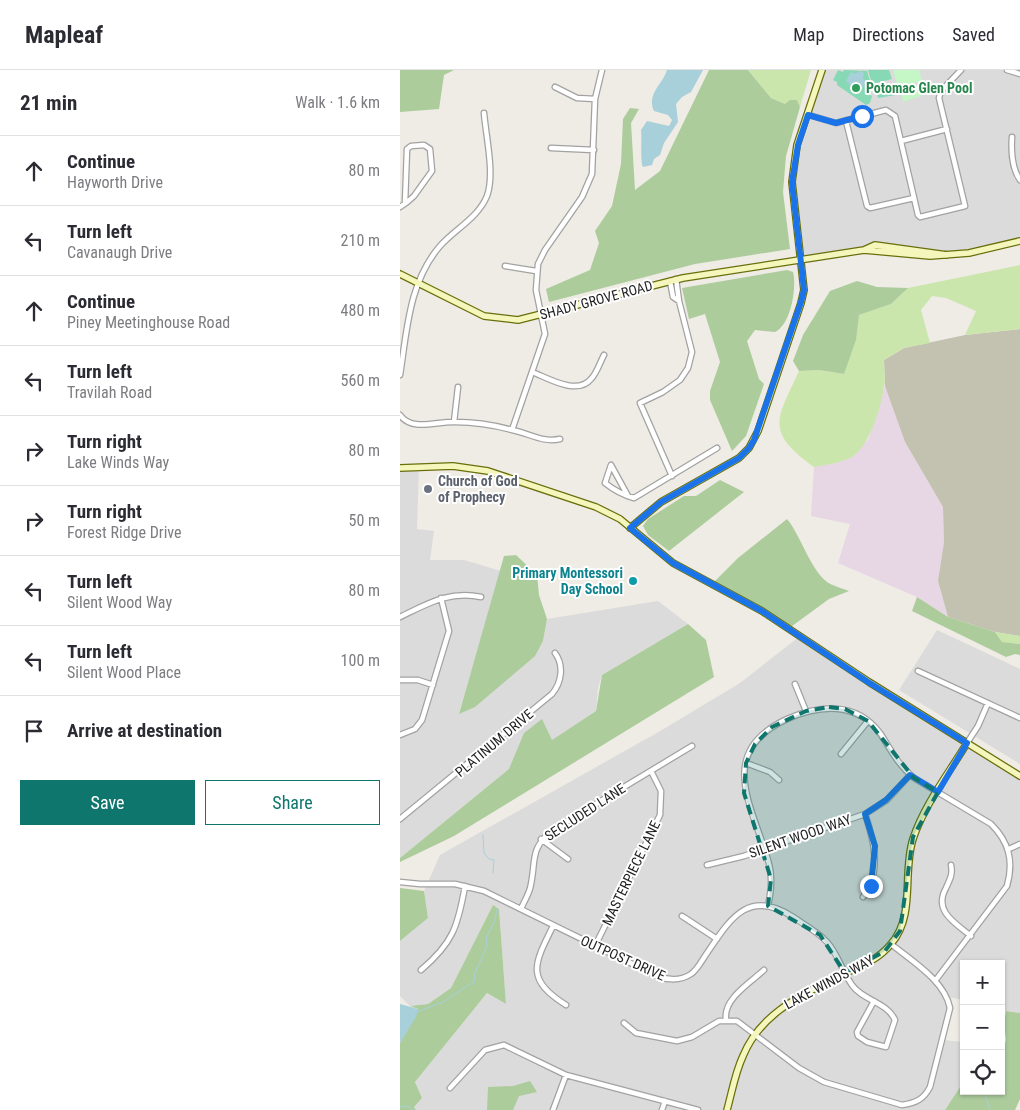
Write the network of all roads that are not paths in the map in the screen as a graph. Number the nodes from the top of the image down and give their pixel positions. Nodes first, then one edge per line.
1 (602, 70) edge
2 (822, 70) edge
3 (960, 70) edge
4 (1007, 70) edge
5 (1020, 74) edge
6 (555, 87) dead end
7 (595, 99) junction
8 (484, 113) dead end
9 (808, 115) junction
10 (846, 120) junction
11 (947, 129) junction
12 (1012, 137) dead end
13 (901, 141) junction
14 (551, 148) dead end
15 (594, 150) junction
16 (1020, 180) edge
17 (914, 198) junction
18 (405, 203) junction
19 (400, 207) edge
20 (1020, 241) edge
21 (800, 260) junction
22 (505, 266) dead end
23 (536, 271) junction
24 (400, 274) edge
25 (673, 280) junction
26 (419, 283) junction
27 (542, 314) junction
28 (604, 355) dead end
29 (532, 372) junction
30 (400, 375) edge
31 (458, 387) dead end
32 (400, 415) edge
33 (454, 422) junction
34 (512, 430) junction
35 (560, 439) dead end
36 (718, 448) dead end
37 (400, 468) edge
38 (672, 476) junction
39 (628, 496) junction
40 (630, 528) junction
41 (481, 597) dead end
42 (440, 598) junction
43 (400, 617) edge
44 (555, 653) dead end
45 (918, 671) dead end
46 (400, 680) edge
47 (795, 684) dead end
48 (433, 685) junction
49 (988, 703) junction
50 (806, 711) junction
51 (1020, 718) edge
52 (868, 721) junction
53 (400, 735) edge
54 (967, 743) junction
55 (692, 746) dead end
56 (841, 754) dead end
57 (746, 764) junction
58 (651, 771) junction
59 (910, 775) junction
60 (1020, 776) edge
61 (779, 780) dead end
62 (938, 792) junction
63 (865, 814) junction
64 (400, 819) edge
65 (541, 839) junction
66 (1020, 844) edge
67 (763, 848) junction
68 (1009, 849) junction
69 (568, 859) dead end
70 (706, 865) dead end
71 (952, 865) dead end
72 (400, 882) edge
73 (465, 886) junction
74 (863, 897) dead end
75 (768, 906) junction
76 (520, 909) junction
77 (682, 916) dead end
78 (553, 926) junction
79 (971, 936) junction
80 (717, 940) junction
81 (891, 944) junction
82 (595, 946) junction
83 (421, 970) dead end
84 (764, 970) dead end
85 (845, 973) junction
86 (935, 982) junction
87 (874, 1001) junction
88 (566, 1006) dead end
89 (726, 1019) junction
90 (624, 1023) dead end
91 (755, 1034) junction
92 (566, 1076) junction
93 (450, 1088) dead end
94 (665, 1101) junction
95 (553, 1110) edge
96 (662, 1110) edge
97 (698, 1110) edge
98 (727, 1110) edge

1 - 7 street
2 - 9 main road
3 - 11 street
4 - 5 street
6 - 7 street
7 - 15 street
8 - 26 street
9 - 10 street
9 - 21 main road
10 - 13 street
10 - 17 street
11 - 13 street
11 - 17 street
12 - 16 street
13 - 17 street
14 - 15 street
15 - 23 street
18 - 18 street
18 - 19 street
20 - 21 main road, SHADY GROVE ROAD
21 - 25 main road, SHADY GROVE ROAD
21 - 40 main road
22 - 23 street
23 - 27 street
24 - 26 main road, SHADY GROVE ROAD
25 - 27 main road, SHADY GROVE ROAD
25 - 38 street
26 - 27 main road, SHADY GROVE ROAD
26 - 30 street
27 - 29 street
28 - 29 street
29 - 34 street
31 - 33 street
32 - 33 street
33 - 34 street
34 - 35 street
36 - 38 street
37 - 40 main road
38 - 39 street
39 - 39 street
40 - 54 main road
41 - 42 street
42 - 43 street
42 - 48 street
44 - 64 street, PLATINUM DRIVE
45 - 49 street
46 - 48 street
47 - 50 street
48 - 53 street
49 - 51 street
49 - 54 street
50 - 52 street
50 - 57 street
52 - 56 street
52 - 59 street
54 - 60 main road
54 - 62 main road, LAKE WINDS WAY
55 - 58 street, SECLUDED LANE
57 - 61 street
57 - 67 street
58 - 65 street, SECLUDED LANE
58 - 82 street, MASTERPIECE LANE
59 - 62 street
59 - 63 street, SILENT WOOD WAY
62 - 68 street
62 - 81 main road, LAKE WINDS WAY
63 - 67 street, SILENT WOOD WAY
63 - 74 street
65 - 69 street
65 - 76 street, SECLUDED LANE
66 - 68 street
67 - 70 street, SILENT WOOD WAY
67 - 75 street
68 - 79 street
71 - 79 street
72 - 73 street, OUTPOST DRIVE
73 - 76 street, OUTPOST DRIVE
73 - 83 street
75 - 80 street, OUTPOST DRIVE
75 - 85 street
76 - 78 street, OUTPOST DRIVE
77 - 80 street
78 - 82 street, OUTPOST DRIVE
78 - 88 street
79 - 86 street
80 - 82 street, OUTPOST DRIVE
81 - 85 main road, LAKE WINDS WAY
81 - 86 street
84 - 89 street
85 - 87 street
85 - 91 main road, LAKE WINDS WAY
86 - 91 street
87 - 87 street
89 - 90 street
89 - 91 street
91 - 98 main road, LAKE WINDS WAY
92 - 93 street
92 - 94 street
92 - 95 street
94 - 96 street
94 - 97 street

